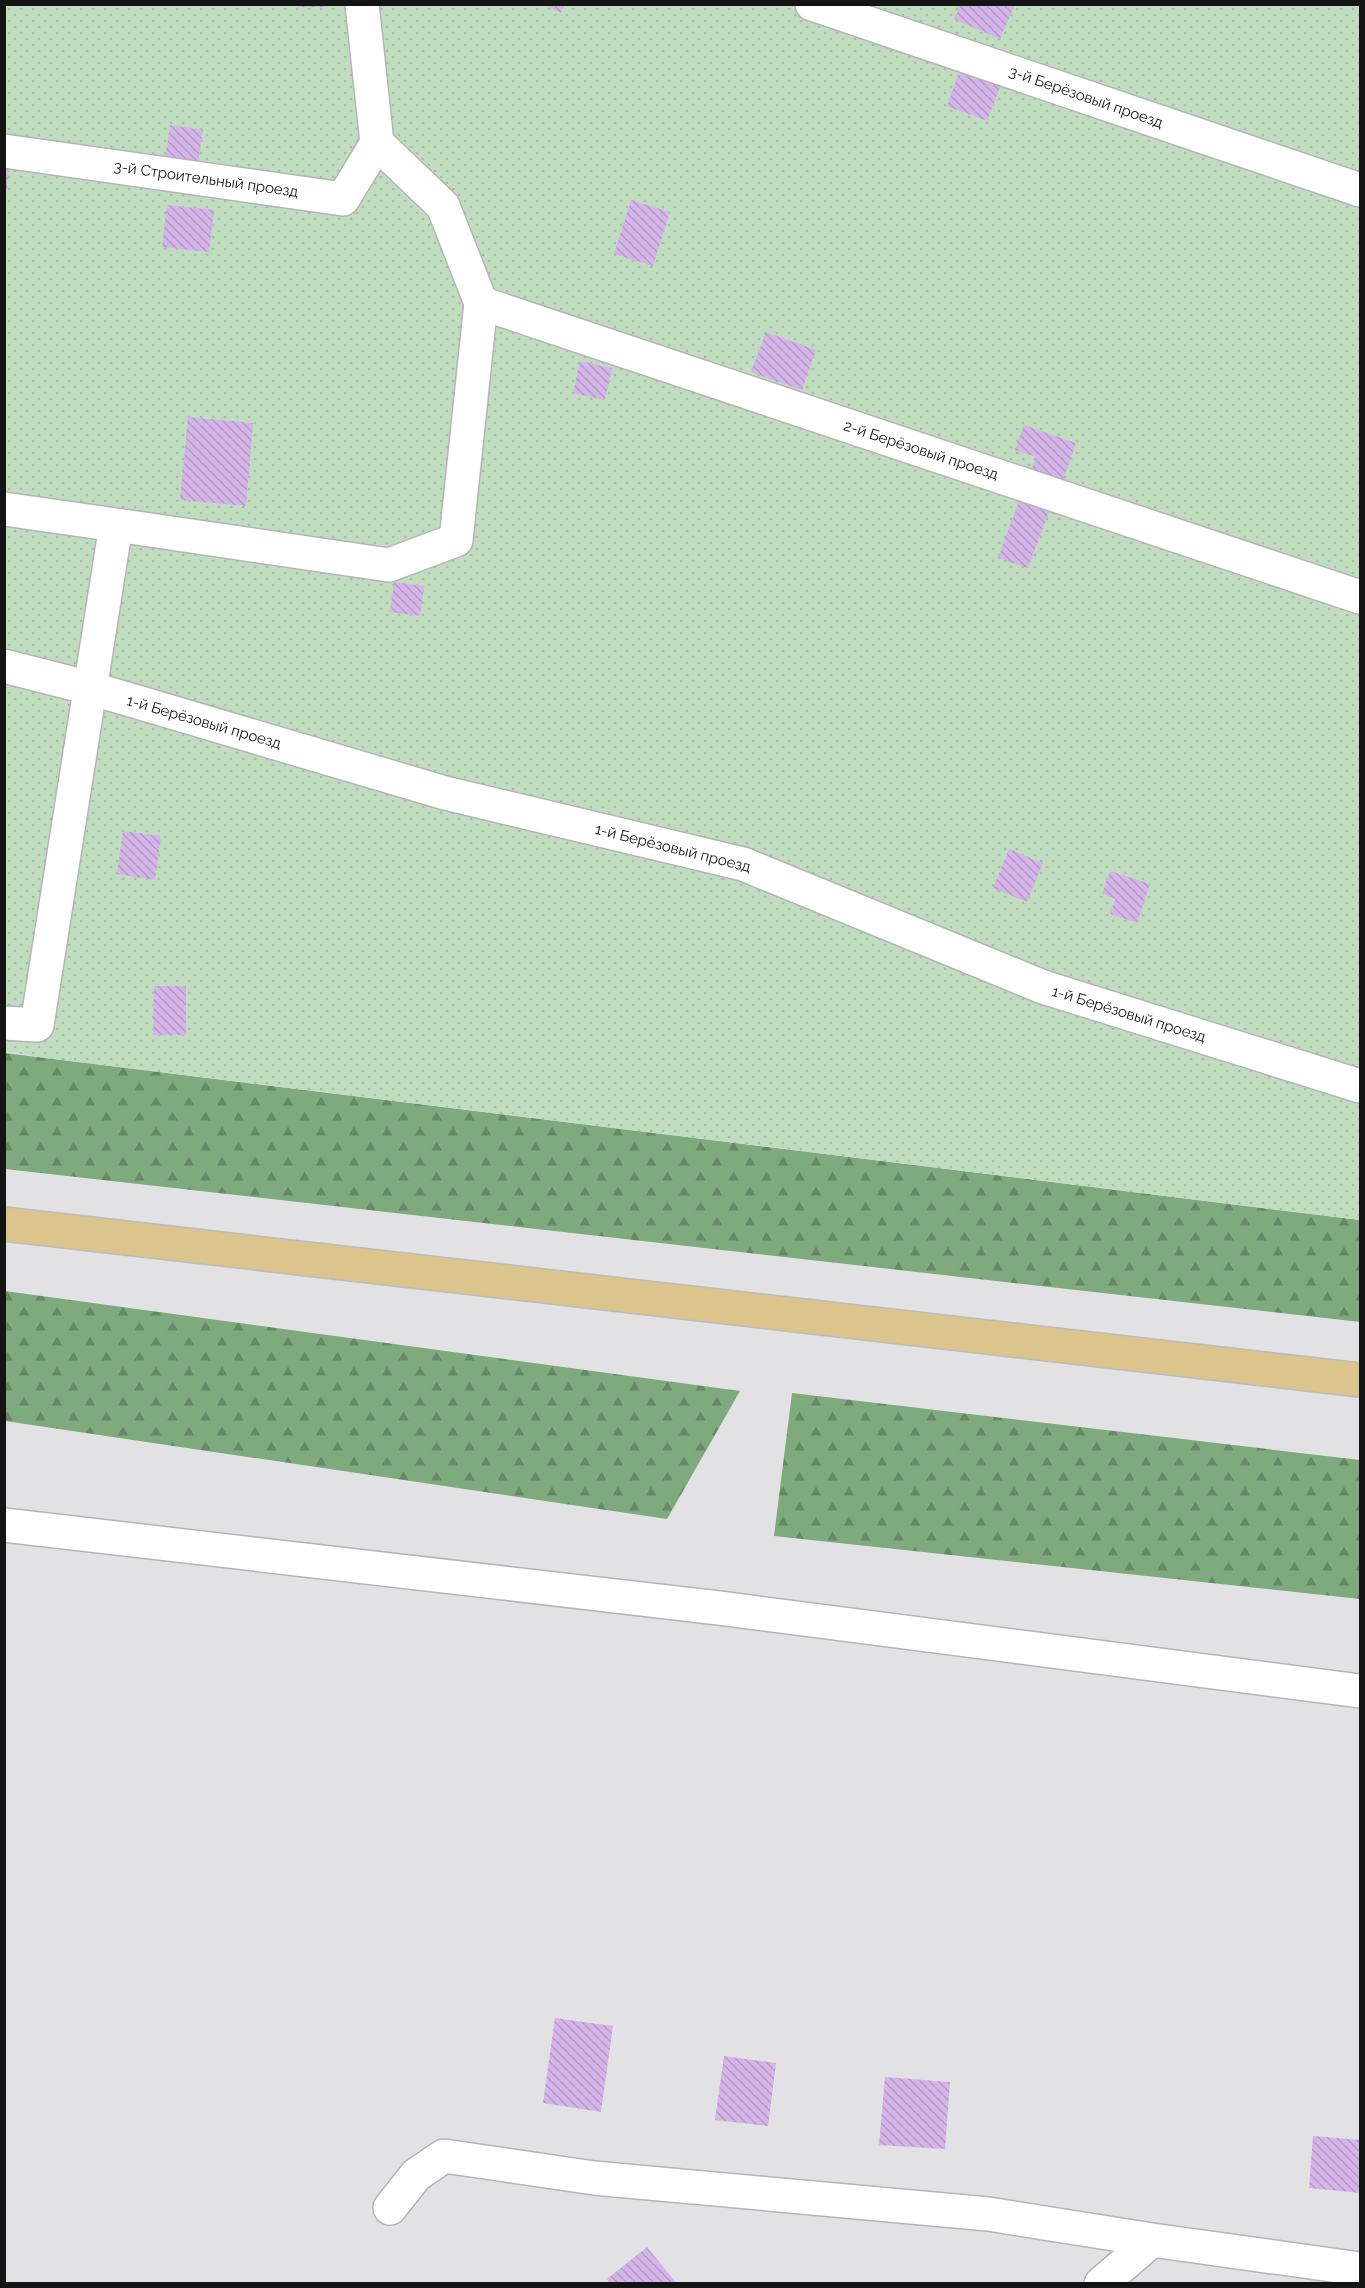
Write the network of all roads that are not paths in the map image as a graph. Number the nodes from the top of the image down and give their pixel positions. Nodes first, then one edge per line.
1 (362, 4) edge
2 (812, 4) edge
3 (377, 143) junction
4 (4, 151) edge
5 (1360, 190) edge
6 (481, 303) junction
7 (4, 509) edge
8 (116, 525) junction
9 (1360, 597) edge
10 (4, 666) edge
11 (90, 688) junction
12 (4, 1023) edge
13 (1360, 1086) edge
14 (4, 1224) edge
15 (1360, 1380) edge
16 (4, 1525) edge
17 (1360, 1691) edge
18 (390, 2208) dead end
19 (1152, 2240) junction
20 (1360, 2269) edge
21 (1101, 2283) edge

1 - 3 street
2 - 5 street, 3-й Берёзовый проезд
3 - 4 street, 3-й Строительный проезд
3 - 6 street
6 - 8 street
6 - 9 street, 2-й Берёзовый проезд
7 - 8 street
8 - 11 street
10 - 11 street, 1-й Берёзовый проезд
11 - 12 street
11 - 13 street, 1-й Берёзовый проезд
14 - 15 main road
16 - 17 street
18 - 19 street
19 - 20 street
19 - 21 street

